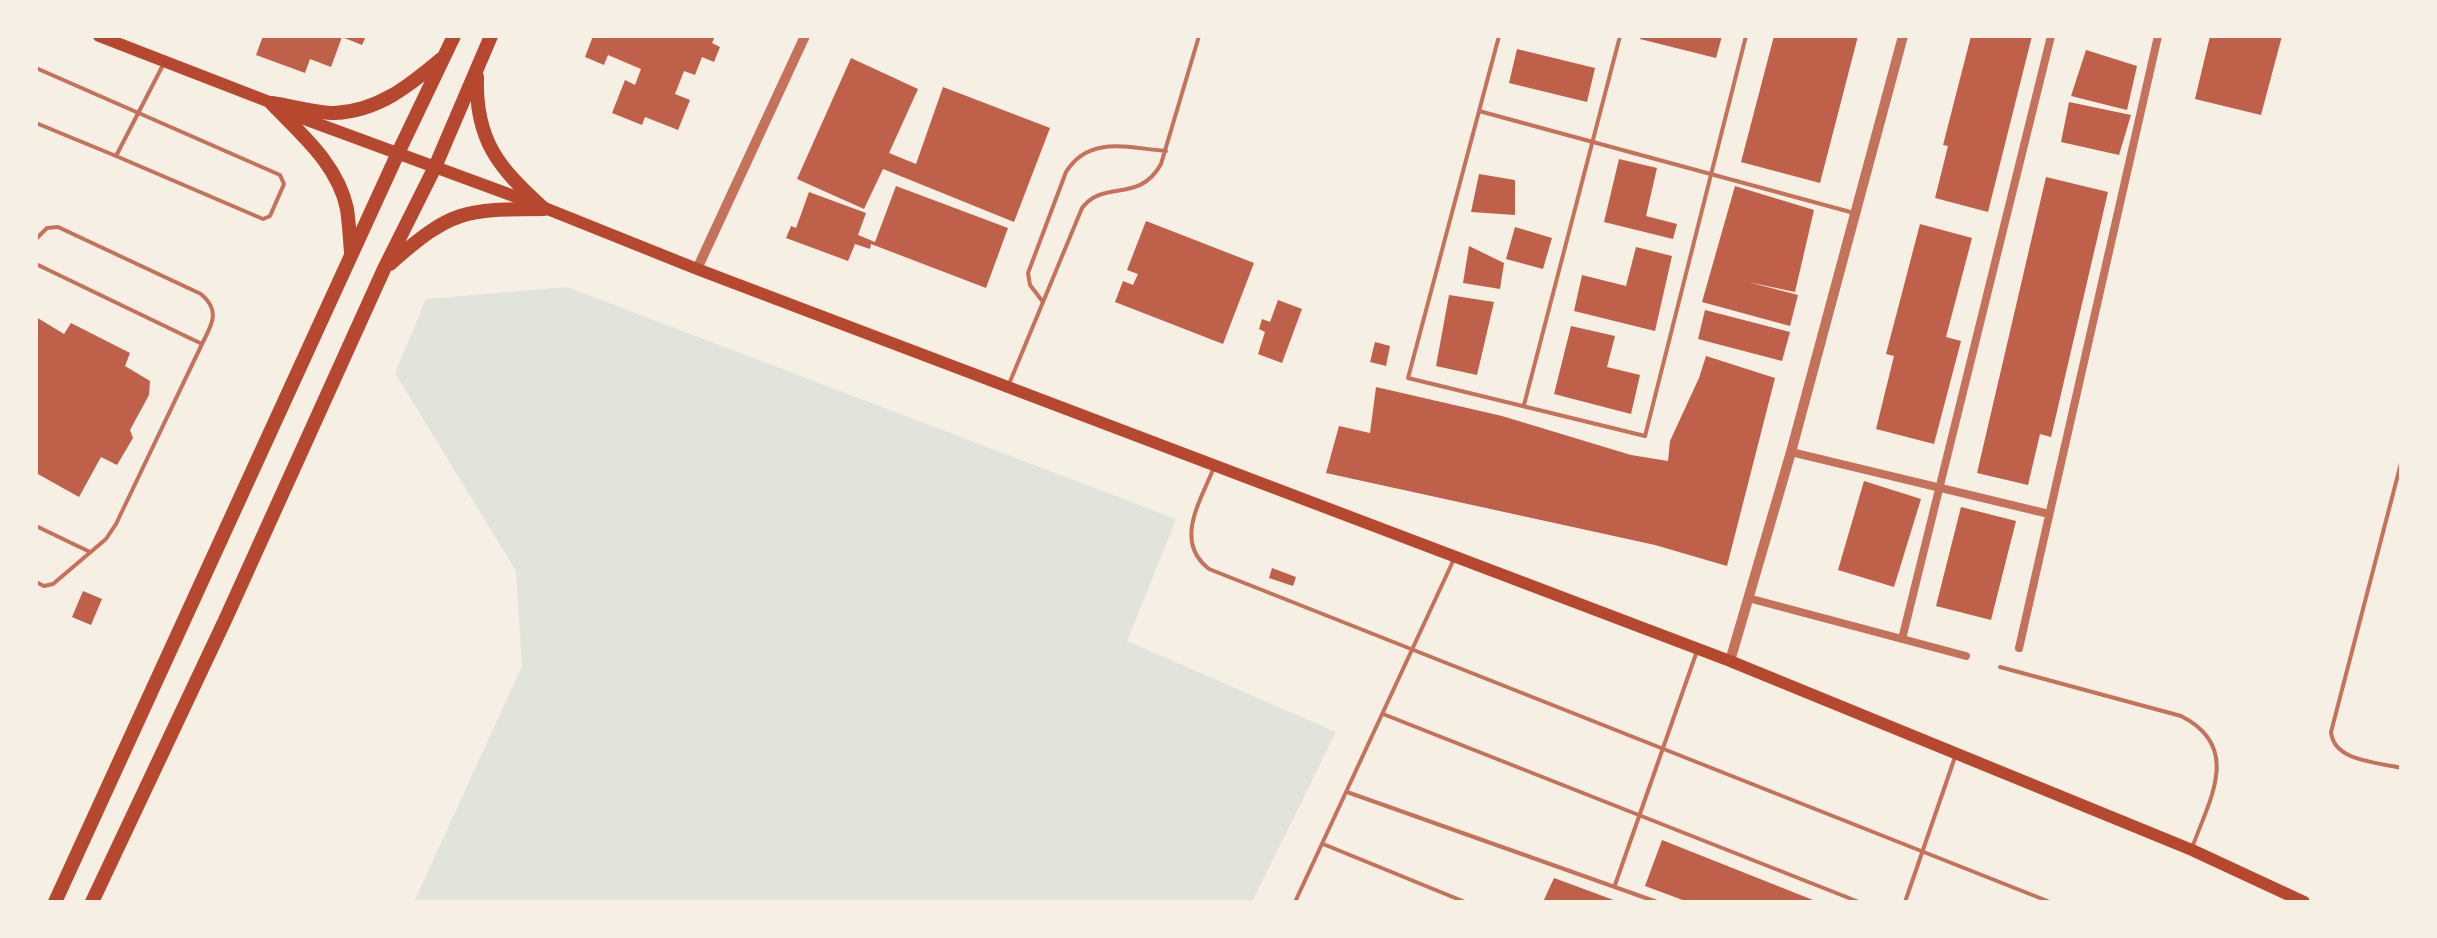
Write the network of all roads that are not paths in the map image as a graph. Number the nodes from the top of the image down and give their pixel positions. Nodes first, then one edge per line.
1 (99, 36) edge
2 (454, 36) edge
3 (491, 36) edge
4 (805, 36) edge
5 (1199, 36) edge
6 (1499, 36) edge
7 (1620, 36) edge
8 (1746, 36) edge
9 (1903, 36) edge
10 (2051, 36) edge
11 (2158, 36) edge
12 (447, 54) junction
13 (164, 63) junction
14 (477, 67) junction
15 (36, 68) edge
16 (272, 103) junction
17 (1479, 111) junction
18 (139, 112) junction
19 (36, 123) edge
20 (1592, 142) junction
21 (1167, 151) junction
22 (398, 153) junction
23 (116, 156) junction
24 (435, 167) junction
25 (1711, 175) junction
26 (544, 209) junction
27 (1857, 214) junction
28 (36, 239) edge
29 (352, 256) junction
30 (36, 264) edge
31 (384, 269) junction
32 (697, 269) junction
33 (1043, 302) junction
34 (202, 344) junction
35 (1008, 386) junction
36 (1524, 406) junction
37 (1791, 452) junction
38 (2401, 463) edge
39 (1215, 465) junction
40 (1940, 488) junction
41 (2049, 514) junction
42 (36, 526) edge
43 (90, 552) junction
44 (1455, 557) junction
45 (36, 582) edge
46 (1748, 598) junction
47 (1902, 639) junction
48 (1413, 648) junction
49 (2019, 648) dead end
50 (1698, 649) junction
51 (1966, 656) dead end
52 (1730, 661) junction
53 (2000, 667) dead end
54 (1383, 714) junction
55 (1662, 748) junction
56 (1955, 755) junction
57 (2401, 768) edge
58 (1347, 792) junction
59 (1639, 816) junction
60 (1322, 844) junction
61 (2192, 850) junction
62 (1922, 851) junction
63 (1614, 886) junction
64 (55, 900) edge
65 (93, 901) edge
66 (1295, 902) edge
67 (1465, 902) edge
68 (1657, 902) edge
69 (1859, 902) edge
70 (1905, 902) edge
71 (2050, 902) edge
72 (2304, 902) edge

1 - 13 main road
2 - 12 main road
3 - 14 main road
4 - 32 street
5 - 21 lane
6 - 17 lane
7 - 20 lane
8 - 25 lane
9 - 27 street
10 - 40 street
11 - 41 street
12 - 16 main road
12 - 22 main road
13 - 16 main road
13 - 18 lane
14 - 24 main road
14 - 26 main road
15 - 18 lane
16 - 22 main road
16 - 29 main road
17 - 20 lane
17 - 36 lane
18 - 23 lane
18 - 23 lane
19 - 23 lane
20 - 25 lane
20 - 36 lane
21 - 33 lane
21 - 33 lane
22 - 24 main road
22 - 29 main road
24 - 26 main road
24 - 31 main road
25 - 27 lane
25 - 36 lane
26 - 31 main road
26 - 32 main road
27 - 37 street
28 - 34 lane
29 - 64 main road
30 - 34 lane
31 - 65 main road
32 - 35 main road
33 - 35 lane
34 - 43 lane
35 - 39 main road
37 - 40 street
37 - 46 street
38 - 57 lane
39 - 44 main road
39 - 48 lane
40 - 41 street
40 - 47 street
41 - 49 street
42 - 43 lane
43 - 45 lane
44 - 48 lane
44 - 50 main road
46 - 47 street
46 - 52 street
47 - 51 street
48 - 54 lane
48 - 55 lane
50 - 52 main road
50 - 55 lane
52 - 56 main road
53 - 61 lane
54 - 58 lane
54 - 59 lane
55 - 59 lane
55 - 62 lane
56 - 61 main road
56 - 62 lane
58 - 60 lane
58 - 63 lane
59 - 63 lane
59 - 69 lane
60 - 66 lane
60 - 67 lane
61 - 72 main road
62 - 70 lane
62 - 71 lane
63 - 68 lane

